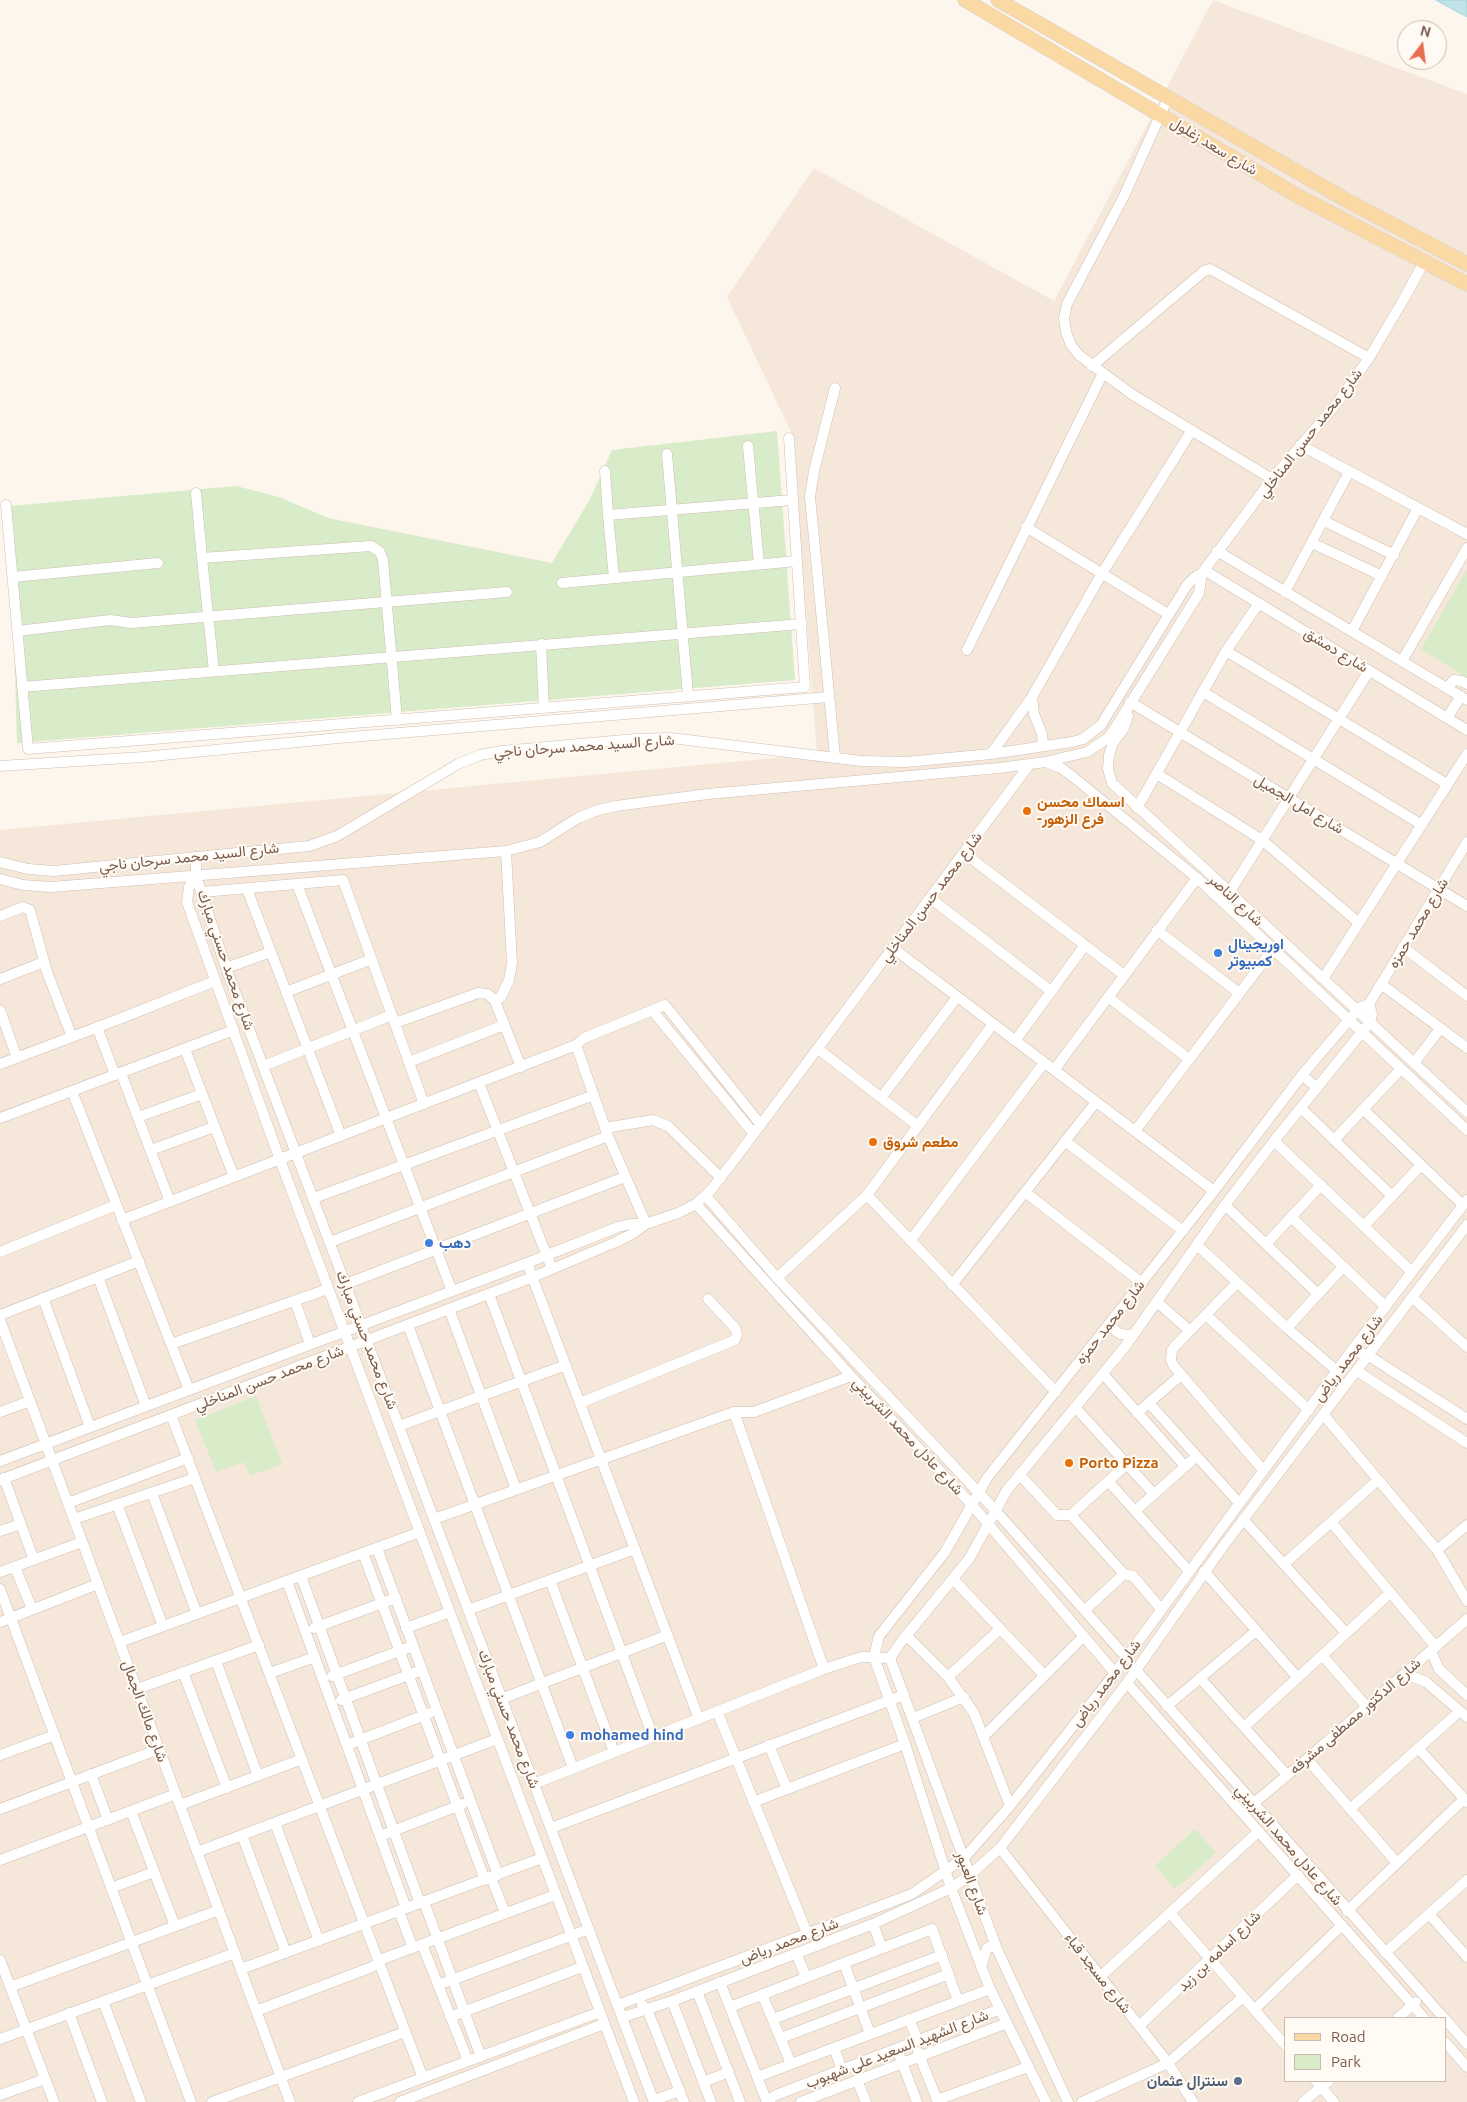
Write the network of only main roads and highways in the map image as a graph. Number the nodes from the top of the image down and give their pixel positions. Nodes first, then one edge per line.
1 (965, 0) edge
2 (998, 0) edge
3 (1467, 264) edge
4 (1467, 284) edge

1 - 4 main road, شارع سعد زغلول
2 - 3 main road, شارع سعد زغلول

